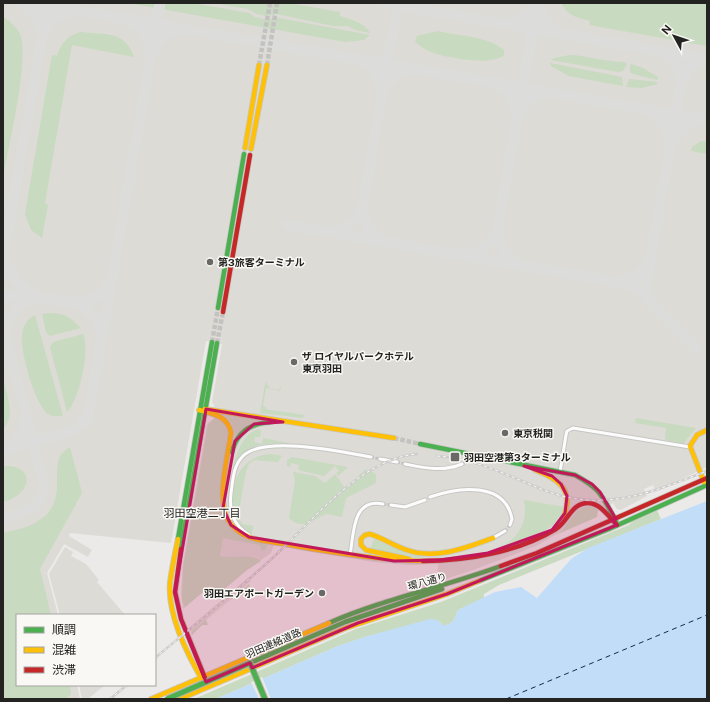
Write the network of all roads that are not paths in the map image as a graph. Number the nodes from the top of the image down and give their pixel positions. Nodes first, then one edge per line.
1 (259, 65) tunnel mouth
2 (267, 65) tunnel mouth
3 (245, 148) dead end
4 (251, 149) dead end
5 (244, 154) dead end
6 (250, 155) dead end
7 (199, 410) junction
8 (206, 410) junction
9 (283, 422) junction
10 (707, 430) edge
11 (394, 438) tunnel mouth
12 (420, 444) tunnel mouth
13 (690, 447) junction
14 (371, 458) tunnel mouth
15 (380, 459) tunnel mouth
16 (492, 461) tunnel mouth
17 (397, 462) tunnel mouth
18 (501, 462) junction
19 (406, 464) tunnel mouth
20 (462, 464) tunnel mouth
21 (524, 466) junction
22 (560, 472) junction
23 (705, 479) edge
24 (706, 485) edge
25 (224, 495) junction
26 (430, 497) dead end
27 (425, 500) dead end
28 (384, 504) tunnel mouth
29 (391, 505) tunnel mouth
30 (614, 520) junction
31 (510, 525) dead end
32 (617, 525) junction
33 (552, 530) junction
34 (505, 531) tunnel mouth
35 (256, 538) junction
36 (493, 538) joint
37 (350, 555) junction
38 (416, 561) junction
39 (462, 581) junction
40 (447, 594) junction
41 (388, 607) junction
42 (250, 663) junction
43 (202, 676) junction
44 (207, 688) junction
45 (151, 699) edge
46 (167, 699) edge
47 (180, 699) edge
48 (266, 699) edge

1 - 3 street
2 - 4 street
5 - 6 street
7 - 8 street
7 - 8 street
7 - 43 street
8 - 9 street
8 - 25 street
8 - 43 street
9 - 11 street
9 - 25 street
10 - 13 street
12 - 18 street
13 - 22 street
13 - 23 street
14 - 35 street
15 - 17 street
16 - 18 street
18 - 21 street
19 - 20 street
21 - 22 street
21 - 33 street
22 - 30 street
23 - 24 street
23 - 30 street, 環八通り
24 - 32 street, 環八通り
25 - 35 street
26 - 31 street
27 - 29 street
28 - 37 street
30 - 32 street
30 - 33 street
30 - 39 street, 環八通り
32 - 40 street, 環八通り
33 - 38 street
34 - 36 street
35 - 37 street
36 - 38 street
37 - 38 street
39 - 41 street
39 - 43 street, 環八通り
40 - 41 street
40 - 44 street, 環八通り
41 - 42 street, 羽田連絡道路
42 - 46 street, 羽田連絡道路, bridge
42 - 48 street, bridge
43 - 44 street
43 - 45 street, 環八通り
44 - 47 street, 環八通り

